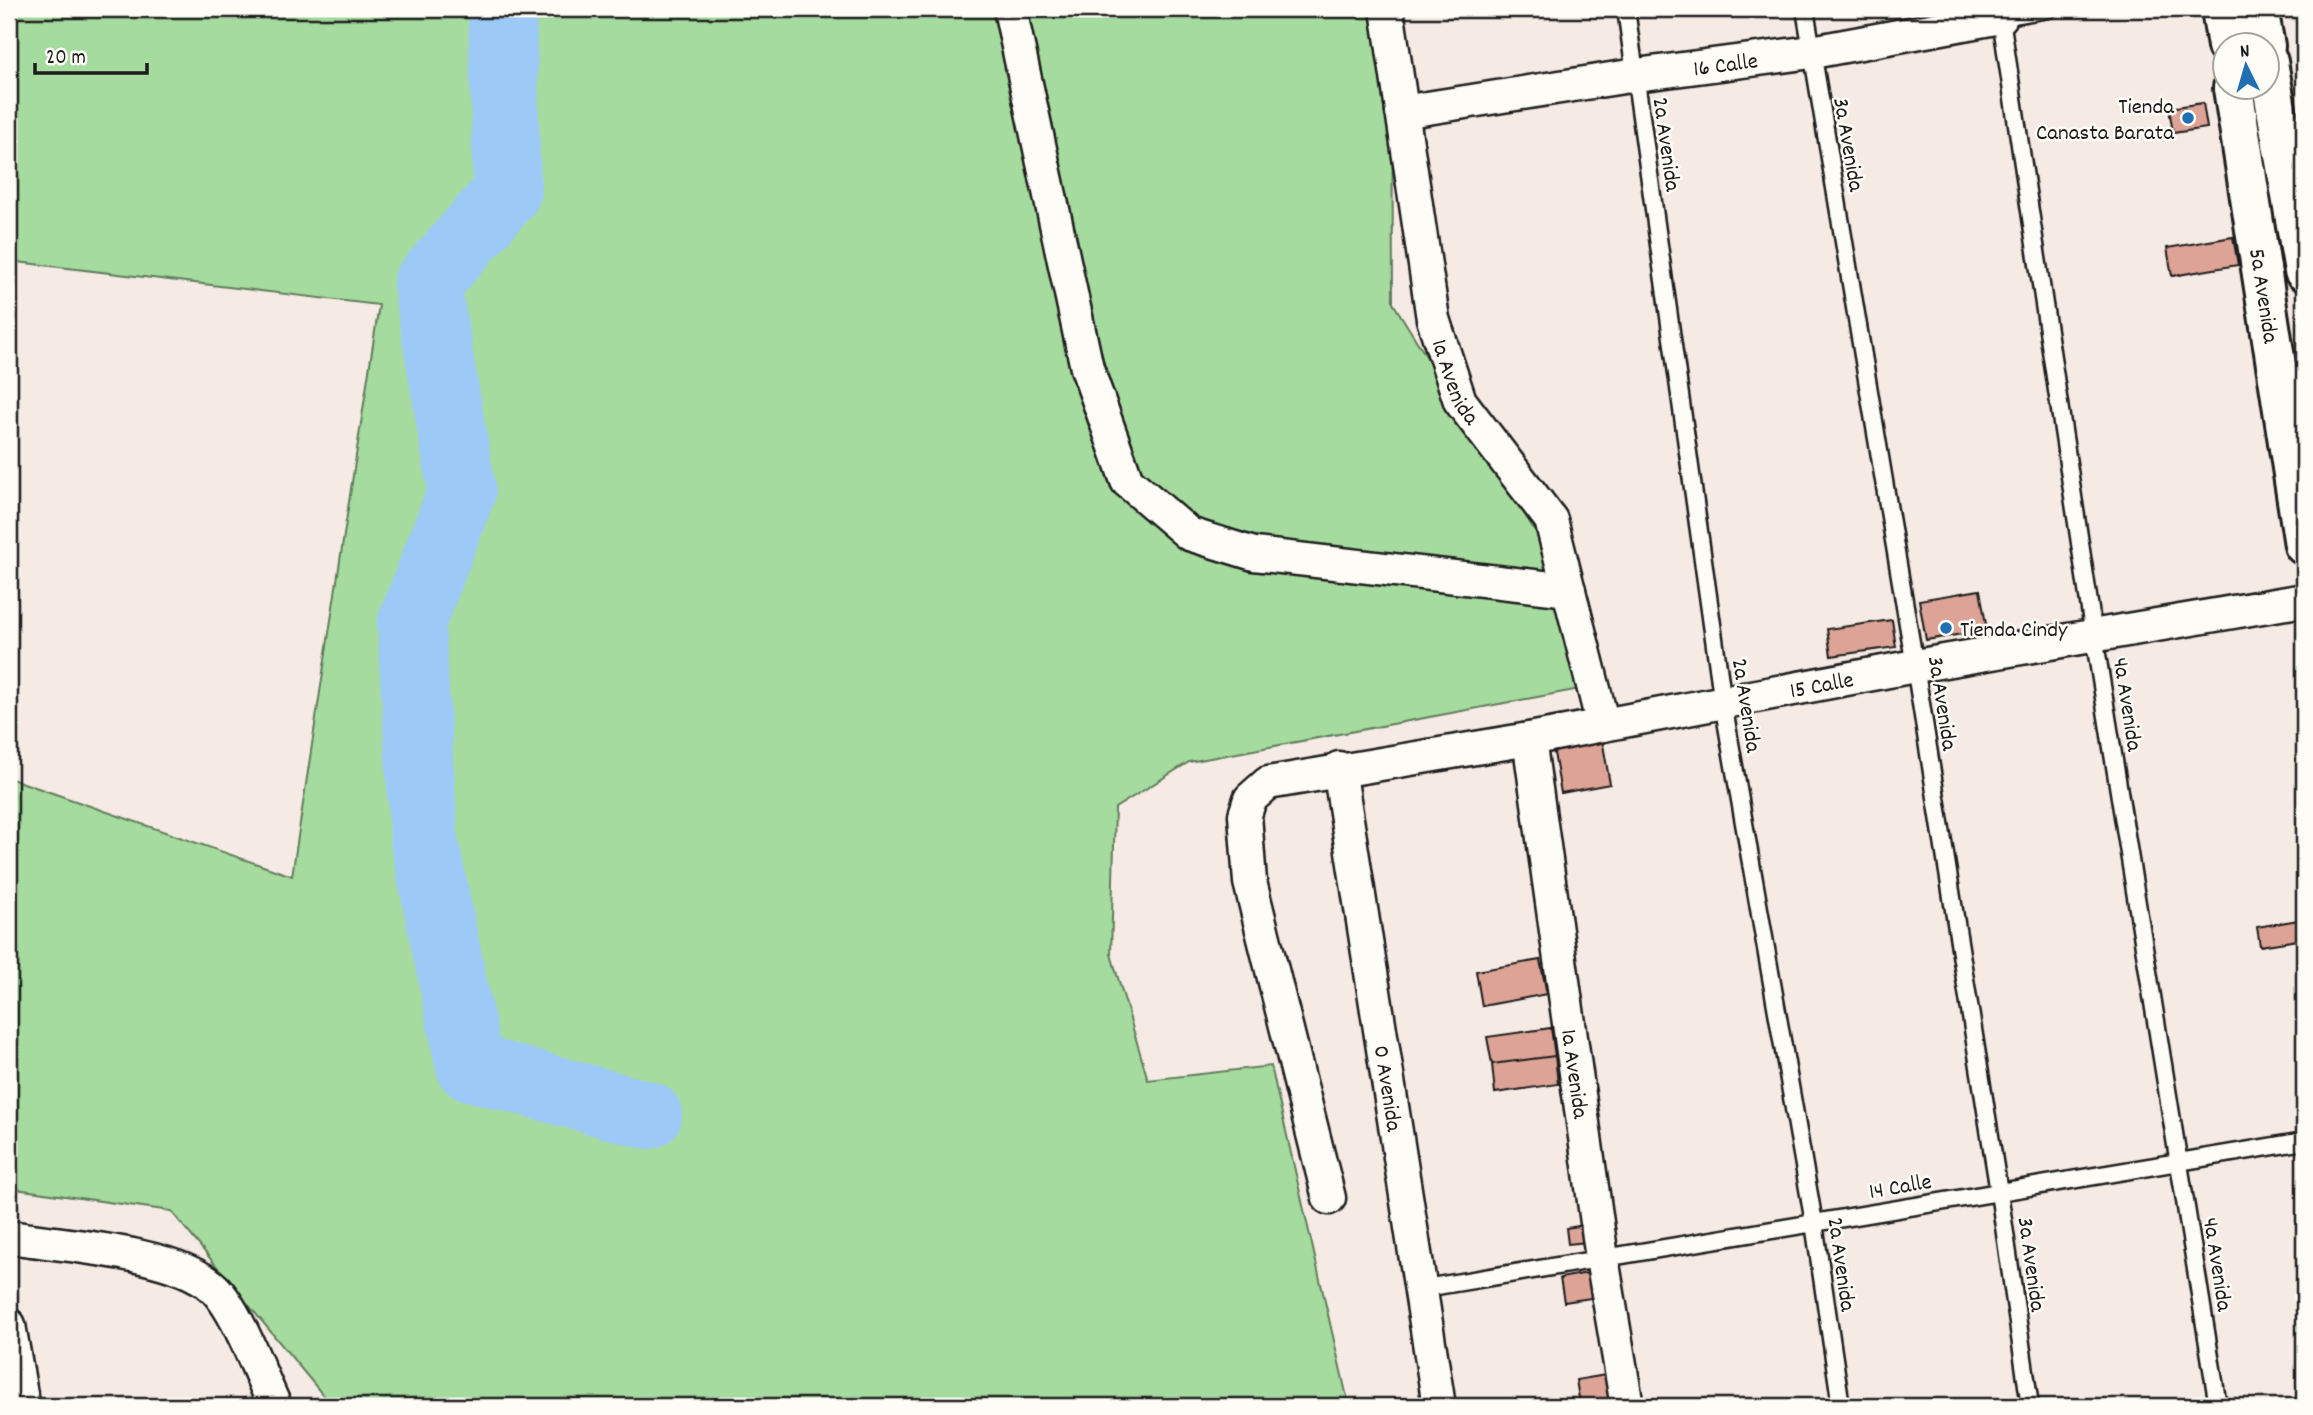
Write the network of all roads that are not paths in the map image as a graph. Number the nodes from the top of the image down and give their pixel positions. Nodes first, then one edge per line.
1 (1010, 9) edge
2 (1387, 9) edge
3 (1626, 9) edge
4 (1805, 9) edge
5 (2049, 9) edge
6 (2221, 9) edge
7 (2258, 9) edge
8 (2001, 13) edge
9 (2225, 32) edge
10 (2262, 32) edge
11 (1812, 52) junction
12 (1636, 75) junction
13 (2235, 102) edge
14 (2274, 102) edge
15 (1402, 112) junction
16 (2304, 271) edge
17 (2304, 545) edge
18 (1569, 590) junction
19 (2304, 600) edge
20 (2094, 636) junction
21 (1915, 666) junction
22 (1723, 703) junction
23 (1603, 725) junction
24 (1530, 739) junction
25 (1339, 768) junction
26 (2304, 1141) edge
27 (2180, 1161) junction
28 (2000, 1192) junction
29 (1329, 1198) dead end
30 (1814, 1223) junction
31 (9, 1237) edge
32 (1602, 1258) junction
33 (1419, 1289) junction
34 (9, 1325) edge
35 (23, 1406) edge
36 (275, 1406) edge
37 (1439, 1406) edge
38 (1628, 1406) edge
39 (1841, 1406) edge
40 (2030, 1406) edge
41 (2218, 1406) edge

1 - 18 street
2 - 15 street, 1a Avenida
3 - 12 lane, 2a Avenida
4 - 11 lane, 3a Avenida
5 - 8 lane, 16 Calle
6 - 9 street
7 - 10 street
8 - 11 street, 16 Calle
8 - 20 lane, 4a Avenida
11 - 12 street, 16 Calle
11 - 21 lane, 3a Avenida
12 - 15 street, 16 Calle
12 - 22 lane, 2a Avenida
13 - 17 street, 5a Avenida
14 - 16 street, 5a Avenida
15 - 18 street, 1a Avenida
18 - 23 street, 1a Avenida
19 - 20 street, 15 Calle
20 - 21 street, 15 Calle
20 - 27 lane, 4a Avenida
21 - 22 street, 15 Calle
21 - 28 lane, 3a Avenida
22 - 23 street, 15 Calle
22 - 30 lane, 2a Avenida
23 - 24 street, 15 Calle
24 - 25 street, 15 Calle
24 - 32 street, 1a Avenida
25 - 29 street, 15 Calle
25 - 33 street, 0 Avenida
26 - 27 lane, 14 Calle
27 - 28 lane, 14 Calle
27 - 41 lane, 4a Avenida
28 - 30 lane, 14 Calle
28 - 40 lane, 3a Avenida
30 - 32 lane, 14 Calle
30 - 39 lane, 2a Avenida
31 - 36 street
32 - 33 lane, 14 Calle
32 - 38 street, 1a Avenida
33 - 37 street, 0 Avenida
34 - 35 street

